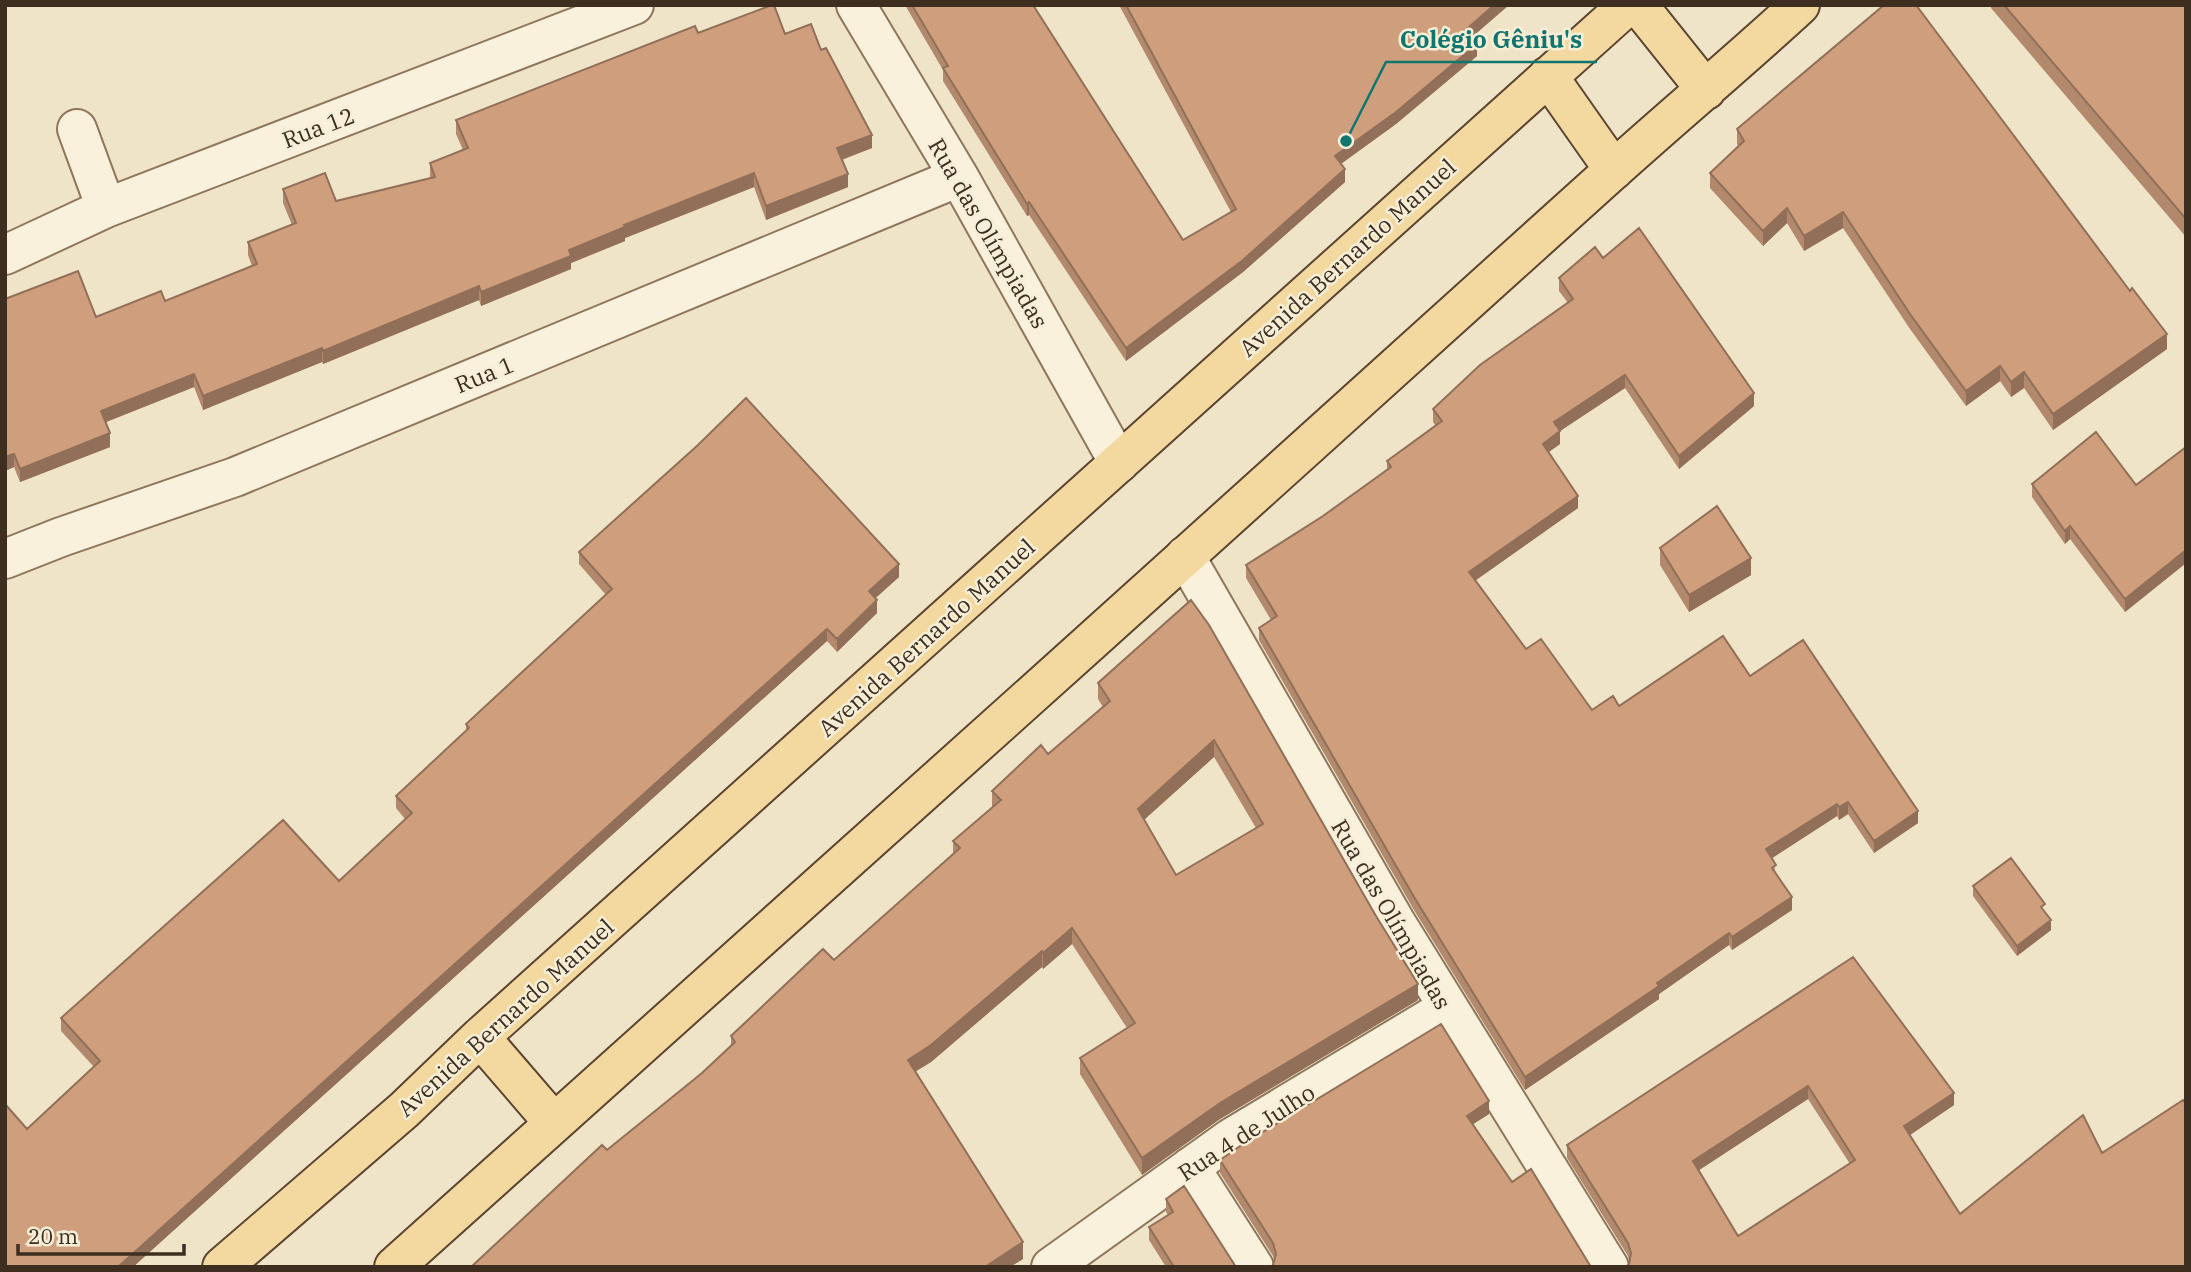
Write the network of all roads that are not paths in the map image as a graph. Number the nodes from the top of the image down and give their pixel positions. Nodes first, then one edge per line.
1 (634, 5) edge
2 (856, 5) edge
3 (1628, 5) edge
4 (1639, 5) edge
5 (1800, 5) edge
6 (1548, 76) junction
7 (1706, 90) junction
8 (77, 129) dead end
9 (1614, 170) junction
10 (959, 177) junction
11 (106, 208) junction
12 (5, 255) edge
13 (1119, 463) junction
14 (1185, 556) junction
15 (5, 559) edge
16 (1447, 1008) junction
17 (480, 1037) junction
18 (554, 1123) junction
19 (1190, 1167) junction
20 (222, 1267) edge
21 (394, 1267) edge
22 (1051, 1267) edge
23 (1254, 1267) edge
24 (1609, 1267) edge

1 - 11 street, Rua 12
2 - 10 street, Rua das Olímpiadas
3 - 6 main road, Avenida Bernardo Manuel
4 - 7 main road
5 - 7 main road
6 - 9 main road
6 - 13 main road, Avenida Bernardo Manuel
7 - 9 main road
8 - 11 street
9 - 14 main road
10 - 13 street, Rua das Olímpiadas
10 - 15 street, Rua 1
11 - 12 street, Rua 12
13 - 17 main road, Avenida Bernardo Manuel
14 - 16 street, Rua das Olímpiadas
14 - 18 main road
16 - 19 street, Rua 4 de Julho
16 - 24 street, Rua das Olímpiadas
17 - 18 main road
17 - 20 main road, Avenida Bernardo Manuel
18 - 21 main road
19 - 22 street, Rua 4 de Julho
19 - 23 street

